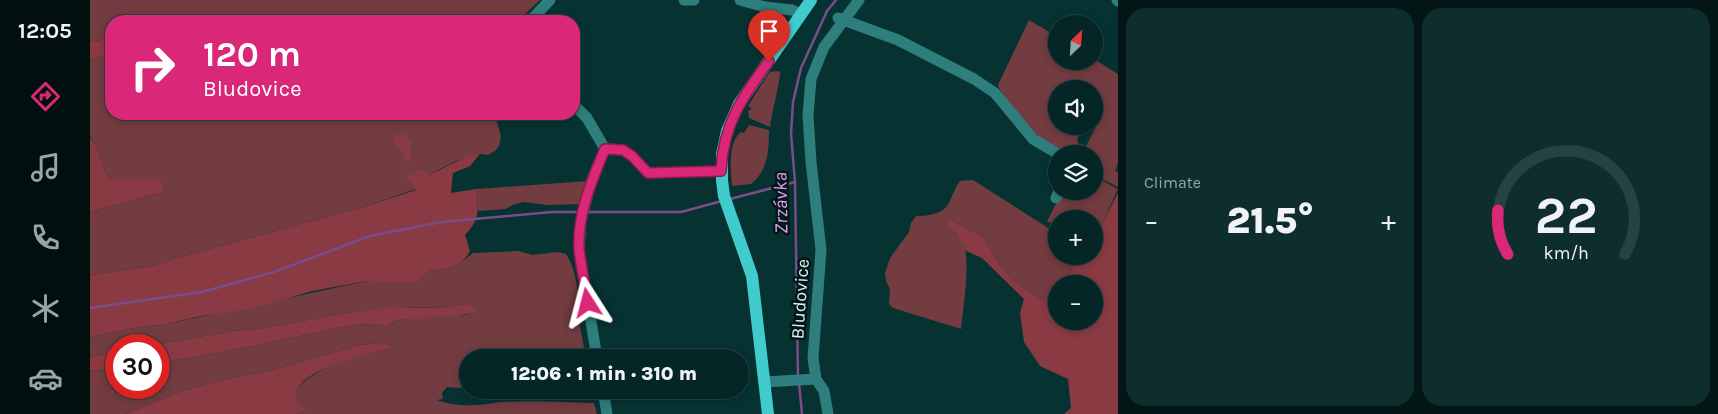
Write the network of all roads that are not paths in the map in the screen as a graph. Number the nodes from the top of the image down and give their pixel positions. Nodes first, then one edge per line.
1 (550, 0) edge
2 (684, 0) edge
3 (694, 0) edge
4 (740, 0) edge
5 (811, 0) edge
6 (859, 0) edge
7 (801, 14) junction
8 (536, 15) edge
9 (841, 19) junction
10 (580, 111) edge
11 (1048, 148) edge
12 (605, 149) junction
13 (721, 171) junction
14 (596, 349) edge
15 (813, 379) junction
16 (765, 382) junction
17 (604, 399) edge
18 (607, 414) edge
19 (768, 414) edge
20 (828, 414) edge

1 - 8 street
2 - 3 street
4 - 7 street
5 - 7 main road
6 - 9 street, Bludovice
7 - 13 main road
9 - 11 street
9 - 15 street, Bludovice
10 - 12 street
12 - 13 street
12 - 14 street
13 - 16 main road
15 - 16 street
15 - 20 street, Bludovice
16 - 19 main road
17 - 18 street

